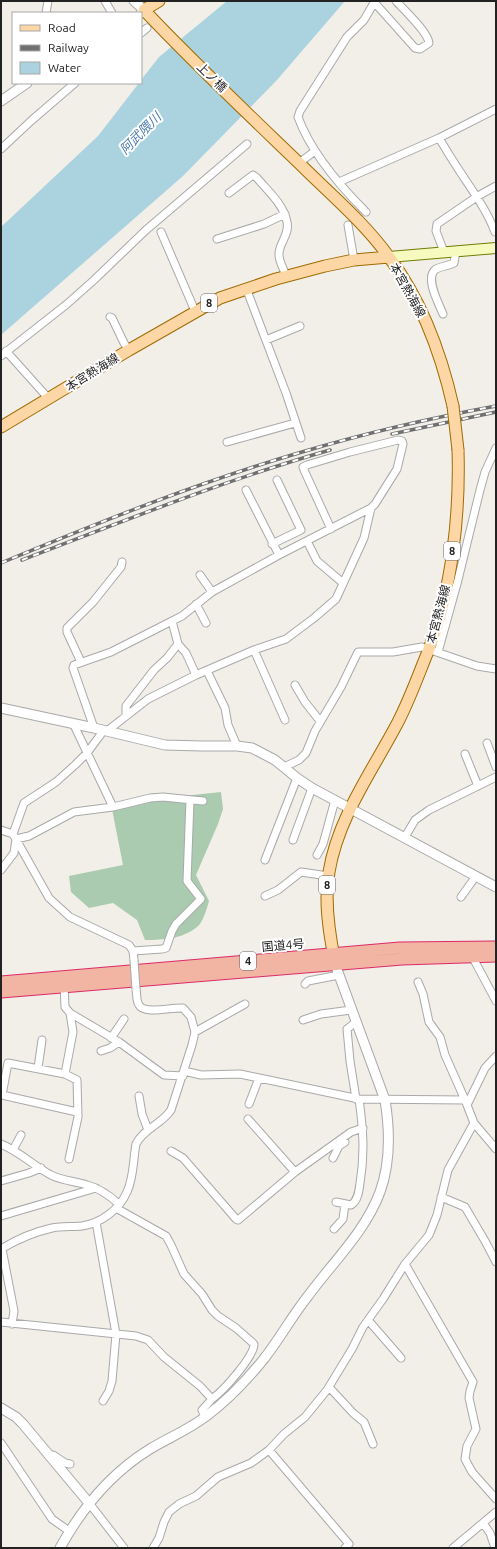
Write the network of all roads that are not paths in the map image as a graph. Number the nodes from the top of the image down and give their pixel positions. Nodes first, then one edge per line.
1 (48, 1) edge
2 (105, 1) edge
3 (134, 1) edge
4 (159, 1) edge
5 (374, 1) edge
6 (396, 1) edge
7 (46, 12) edge
8 (111, 12) edge
9 (143, 12) edge
10 (147, 28) dead end
11 (142, 32) edge
12 (26, 84) edge
13 (74, 84) edge
14 (1, 101) edge
15 (496, 109) edge
16 (265, 129) joint
17 (439, 138) junction
18 (247, 144) dead end
19 (1, 149) edge
20 (315, 151) junction
21 (299, 163) junction
22 (339, 182) junction
23 (496, 186) edge
24 (229, 193) dead end
25 (478, 196) junction
26 (366, 212) dead end
27 (285, 214) junction
28 (348, 225) dead end
29 (161, 232) dead end
30 (495, 232) dead end
31 (217, 239) dead end
32 (496, 248) edge
33 (456, 251) junction
34 (444, 252) junction
35 (389, 257) junction
36 (354, 260) junction
37 (286, 276) junction
38 (246, 288) junction
39 (195, 311) junction
40 (443, 314) dead end
41 (110, 317) dead end
42 (300, 326) dead end
43 (266, 340) junction
44 (129, 350) junction
45 (4, 354) edge
46 (49, 399) junction
47 (295, 423) junction
48 (1, 428) edge
49 (301, 438) dead end
50 (227, 442) dead end
51 (496, 448) edge
52 (277, 480) dead end
53 (246, 490) dead end
54 (371, 508) junction
55 (331, 529) junction
56 (307, 541) junction
57 (272, 544) junction
58 (278, 555) junction
59 (122, 562) dead end
60 (200, 575) dead end
61 (343, 582) junction
62 (212, 592) junction
63 (196, 604) junction
64 (172, 621) junction
65 (206, 623) dead end
66 (178, 644) junction
67 (254, 650) junction
68 (434, 650) junction
69 (81, 662) junction
70 (496, 669) edge
71 (207, 670) junction
72 (196, 675) junction
73 (295, 685) dead end
74 (1, 708) edge
75 (126, 716) junction
76 (285, 720) dead end
77 (320, 721) junction
78 (73, 723) junction
79 (102, 729) junction
80 (487, 744) dead end
81 (237, 746) junction
82 (87, 753) junction
83 (465, 754) dead end
84 (284, 767) junction
85 (496, 767) edge
86 (496, 777) edge
87 (297, 778) junction
88 (478, 786) junction
89 (312, 788) junction
90 (190, 800) junction
91 (335, 800) junction
92 (202, 801) dead end
93 (113, 807) junction
94 (350, 808) junction
95 (1, 830) edge
96 (14, 837) junction
97 (405, 837) junction
98 (293, 840) dead end
99 (317, 855) dead end
100 (265, 860) dead end
101 (1, 870) edge
102 (328, 876) junction
103 (476, 876) junction
104 (496, 886) edge
105 (265, 896) dead end
106 (461, 897) dead end
107 (496, 947) edge
108 (133, 951) junction
109 (472, 956) junction
110 (496, 956) edge
111 (336, 964) junction
112 (1, 982) edge
113 (64, 982) junction
114 (418, 982) dead end
115 (305, 984) dead end
116 (1, 992) edge
117 (496, 1001) edge
118 (245, 1004) dead end
119 (351, 1010) junction
120 (70, 1013) junction
121 (124, 1019) dead end
122 (304, 1020) dead end
123 (356, 1022) junction
124 (195, 1032) junction
125 (111, 1038) junction
126 (42, 1040) dead end
127 (118, 1042) junction
128 (101, 1051) dead end
129 (496, 1056) edge
130 (38, 1068) junction
131 (183, 1073) junction
132 (65, 1074) junction
133 (259, 1078) junction
134 (139, 1096) dead end
135 (358, 1099) junction
136 (384, 1100) junction
137 (466, 1103) junction
138 (250, 1104) dead end
139 (78, 1112) junction
140 (248, 1119) dead end
141 (474, 1123) junction
142 (362, 1128) junction
143 (148, 1130) junction
144 (351, 1132) junction
145 (21, 1135) dead end
146 (1, 1144) edge
147 (496, 1149) edge
148 (13, 1150) junction
149 (171, 1151) dead end
150 (333, 1158) dead end
151 (69, 1159) dead end
152 (41, 1168) junction
153 (296, 1172) junction
154 (1, 1181) edge
155 (96, 1188) junction
156 (441, 1197) junction
157 (336, 1202) dead end
158 (345, 1204) junction
159 (118, 1206) junction
160 (1, 1216) edge
161 (96, 1222) junction
162 (334, 1230) dead end
163 (2, 1249) edge
164 (496, 1262) edge
165 (405, 1264) junction
166 (368, 1320) junction
167 (1, 1322) edge
168 (12, 1324) junction
169 (116, 1334) junction
170 (400, 1358) dead end
171 (329, 1387) junction
172 (212, 1399) junction
173 (103, 1401) dead end
174 (1, 1408) edge
175 (205, 1417) junction
176 (1, 1443) edge
177 (373, 1444) dead end
178 (269, 1450) junction
179 (49, 1455) junction
180 (70, 1464) dead end
181 (496, 1499) edge
182 (89, 1503) junction
183 (496, 1512) edge
184 (483, 1523) junction
185 (69, 1531) junction
186 (60, 1548) edge
187 (124, 1548) edge
188 (153, 1548) edge
189 (345, 1548) edge
190 (453, 1548) edge
191 (495, 1548) edge

1 - 7 street
2 - 8 street
3 - 9 street
4 - 9 main road
5 - 6 street
5 - 20 street
9 - 16 main road, 上ノ橋 / 8
10 - 11 street
12 - 14 street
13 - 19 street
15 - 17 street
16 - 21 main road, 本宮熱海線 / 8
17 - 22 street
17 - 25 street
18 - 45 street
20 - 21 street
20 - 22 street
21 - 35 main road, 本宮熱海線 / 8
22 - 26 street
23 - 25 street
24 - 27 street
25 - 30 street
25 - 34 street
27 - 31 street
27 - 37 street
28 - 36 street
29 - 39 street
32 - 33 main road
33 - 34 main road
33 - 40 street
34 - 35 main road
35 - 36 main road, 本宮熱海線 / 8
35 - 68 main road, 本宮熱海線 / 8, bridge
36 - 37 main road, 本宮熱海線 / 8
37 - 38 main road, 本宮熱海線 / 8
38 - 39 main road, 本宮熱海線 / 8
38 - 43 street
39 - 44 main road, 本宮熱海線 / 8
41 - 44 street
42 - 43 street
43 - 47 street
44 - 46 main road, 本宮熱海線 / 8
45 - 46 street
46 - 48 main road, 本宮熱海線 / 8
47 - 49 street
47 - 50 street
51 - 68 street
52 - 57 street
53 - 57 street
54 - 55 street
54 - 55 street
54 - 61 street
55 - 56 street
56 - 58 street
56 - 61 street
57 - 58 street
58 - 62 street
59 - 69 street
60 - 62 street
61 - 67 street
62 - 63 street
63 - 64 street
63 - 65 street
64 - 66 street
64 - 69 street
66 - 72 street
66 - 75 street
67 - 71 street
67 - 76 street
68 - 70 street
68 - 77 street
68 - 94 main road, 本宮熱海線 / 8
69 - 79 street
71 - 72 street
71 - 81 street
72 - 75 street
73 - 77 street
74 - 78 street
75 - 79 street
77 - 84 street
78 - 79 street
78 - 82 street
79 - 81 street
79 - 82 street
80 - 85 street
81 - 84 street
82 - 93 street
82 - 96 street
83 - 88 street
84 - 87 street
86 - 88 street
87 - 89 street
87 - 100 street
88 - 97 street
89 - 91 street
89 - 98 street
90 - 92 street
90 - 93 street
90 - 108 street
91 - 94 street
91 - 99 street
93 - 96 street
94 - 97 street
94 - 102 main road, 本宮熱海線 / 8
95 - 96 street
96 - 101 street
96 - 108 street
97 - 103 street
102 - 105 street
102 - 111 main road, 本宮熱海線 / 8
103 - 104 street
103 - 106 street
107 - 111 highway, 国道4号 / 4
108 - 124 street, bridge
109 - 110 highway, 国道4号 / 4
109 - 111 highway, 国道4号 / 4
109 - 117 street
111 - 113 highway, 国道4号 / 4
111 - 115 street
111 - 119 street
112 - 113 highway, 国道4号 / 4
113 - 116 highway, 国道4号 / 4
113 - 120 street
114 - 137 street
118 - 124 street
119 - 122 street
119 - 123 street
120 - 125 street
120 - 132 street
121 - 125 street
123 - 135 street
123 - 136 street
124 - 131 street
125 - 127 street
126 - 130 street
127 - 128 street
127 - 131 street
129 - 137 street
130 - 132 street
130 - 139 street
131 - 133 street
131 - 143 street
132 - 139 street
133 - 135 street
133 - 138 street
134 - 143 street
135 - 136 street
135 - 142 street
136 - 137 street
136 - 175 street
137 - 141 street
139 - 151 street
140 - 153 street
141 - 147 street
141 - 156 street
142 - 144 street
142 - 158 street
143 - 159 street
144 - 150 street
144 - 153 street
145 - 148 street
146 - 148 street
148 - 152 street
149 - 153 street
152 - 154 street
152 - 155 street
155 - 159 street
155 - 160 street
156 - 164 street
156 - 165 street
157 - 158 street
158 - 162 street
159 - 161 street
159 - 172 street
161 - 163 street
161 - 169 street
163 - 168 street
165 - 166 street
165 - 181 street
166 - 170 street
166 - 171 street
167 - 168 street
168 - 169 street
169 - 172 street
169 - 173 street
171 - 177 street
171 - 178 street
172 - 175 street
174 - 179 street
175 - 182 street
176 - 185 street
178 - 188 street
178 - 189 street
179 - 180 street
179 - 182 street
182 - 185 street
182 - 187 street
183 - 184 street
184 - 190 street
184 - 191 street
185 - 186 street

